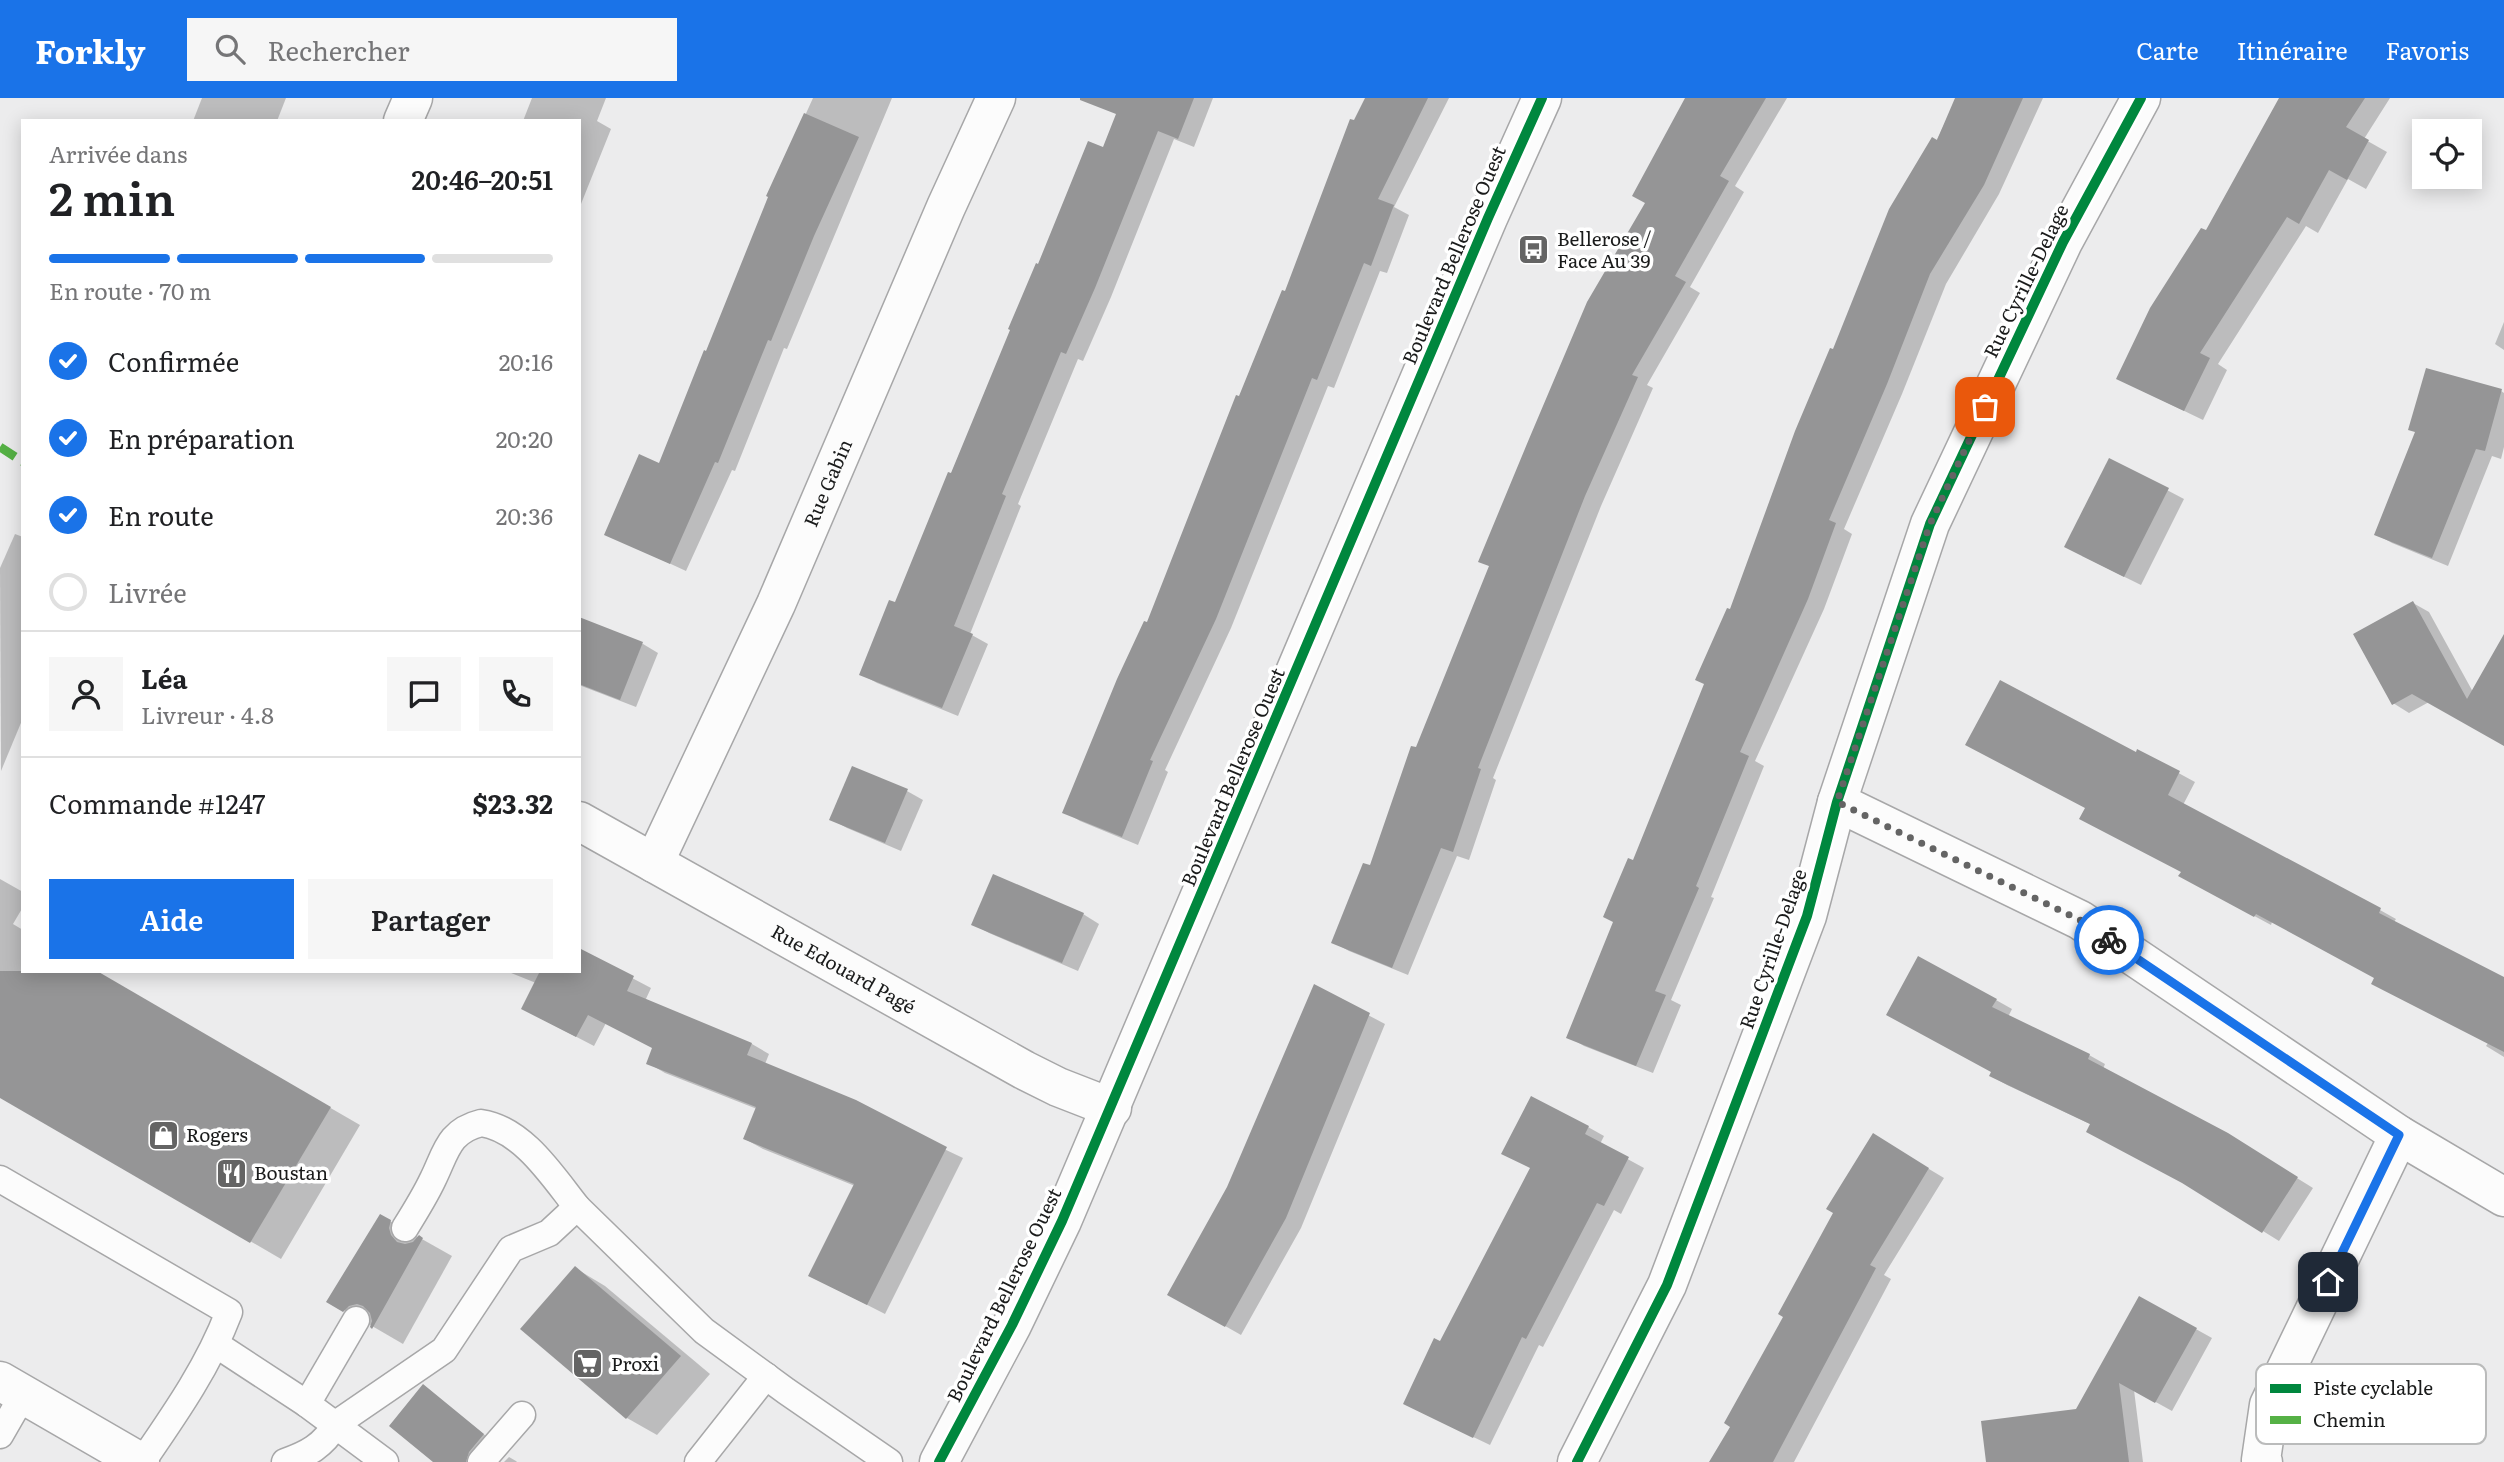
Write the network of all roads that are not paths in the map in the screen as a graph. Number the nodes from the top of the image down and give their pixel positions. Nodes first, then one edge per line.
1 (413, 98) edge
2 (996, 98) edge
3 (1542, 98) edge
4 (2141, 98) edge
5 (404, 119) edge
6 (1837, 802) junction
7 (581, 822) edge
8 (654, 863) junction
9 (1112, 1108) junction
10 (2399, 1135) junction
11 (0, 1179) edge
12 (2504, 1197) edge
13 (577, 1207) junction
14 (405, 1228) dead end
15 (356, 1320) dead end
16 (217, 1345) junction
17 (2289, 1364) edge
18 (766, 1376) junction
19 (12, 1388) edge
20 (307, 1404) junction
21 (522, 1415) dead end
22 (336, 1424) junction
23 (0, 1435) edge
24 (2263, 1444) edge
25 (106, 1462) edge
26 (141, 1462) edge
27 (285, 1462) edge
28 (385, 1462) edge
29 (481, 1462) edge
30 (698, 1462) edge
31 (889, 1462) edge
32 (939, 1462) edge
33 (1577, 1462) edge
34 (2263, 1462) edge

1 - 5 street
2 - 8 street, Rue Gabin
3 - 9 street, Boulevard Bellerose Ouest
4 - 6 street, Rue Cyrille-Delage
6 - 10 street
6 - 33 street, Rue Cyrille-Delage
7 - 8 street, Rue Edouard Pagé
8 - 9 street, Rue Edouard Pagé
9 - 32 street, Boulevard Bellerose Ouest
10 - 12 street
10 - 17 street
11 - 16 lane
13 - 14 lane
13 - 18 lane
13 - 22 lane
15 - 20 lane
16 - 20 lane
16 - 26 lane
18 - 30 lane
18 - 31 lane
19 - 23 lane
19 - 25 street
19 - 26 street
20 - 22 lane
21 - 29 lane
22 - 27 lane
22 - 28 lane
24 - 34 street

